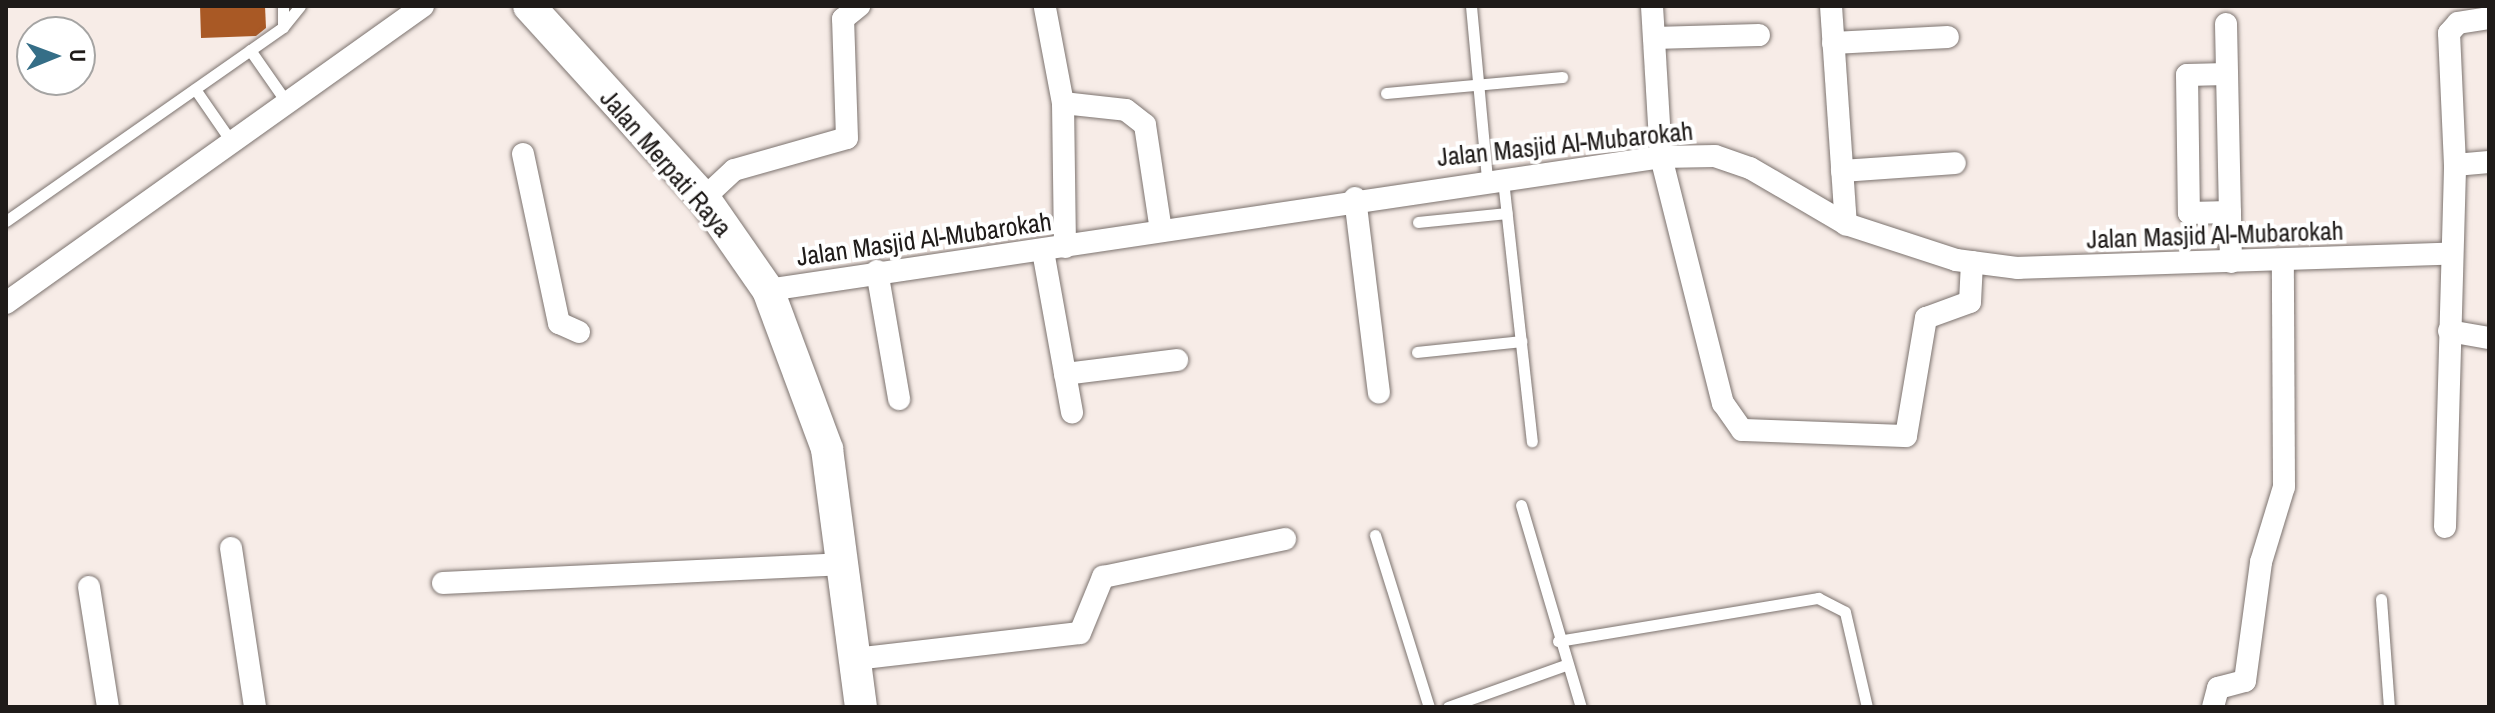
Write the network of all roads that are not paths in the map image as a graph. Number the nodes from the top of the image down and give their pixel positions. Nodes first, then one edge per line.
1 (283, 6) edge
2 (300, 6) edge
3 (423, 6) edge
4 (529, 6) edge
5 (859, 6) edge
6 (1471, 6) edge
7 (1652, 6) edge
8 (1831, 6) edge
9 (1045, 8) dead end
10 (2489, 18) edge
11 (2226, 24) dead end
12 (283, 27) junction
13 (1759, 35) dead end
14 (1948, 37) dead end
15 (1654, 38) junction
16 (1833, 43) junction
17 (250, 50) junction
18 (2227, 74) junction
19 (1562, 77) dead end
20 (1477, 85) junction
21 (195, 89) junction
22 (1386, 93) dead end
23 (1063, 103) junction
24 (289, 106) junction
25 (233, 145) junction
26 (523, 154) dead end
27 (1661, 157) junction
28 (2489, 162) edge
29 (1955, 163) dead end
30 (2455, 165) junction
31 (1842, 171) junction
32 (1495, 178) junction
33 (704, 198) junction
34 (1355, 198) junction
35 (2230, 212) junction
36 (1507, 213) junction
37 (6, 221) edge
38 (1418, 222) dead end
39 (1846, 224) junction
40 (1161, 231) junction
41 (1054, 249) junction
42 (2449, 254) junction
43 (2283, 261) junction
44 (1972, 262) junction
45 (2231, 262) junction
46 (877, 271) junction
47 (768, 290) junction
48 (6, 303) edge
49 (2449, 331) junction
50 (579, 332) dead end
51 (2489, 338) edge
52 (1521, 341) junction
53 (1417, 352) dead end
54 (1177, 360) dead end
55 (1065, 374) junction
56 (1379, 393) dead end
57 (899, 399) dead end
58 (1072, 412) dead end
59 (1532, 441) dead end
60 (1521, 505) dead end
61 (2445, 527) dead end
62 (1375, 535) dead end
63 (1285, 539) dead end
64 (231, 548) dead end
65 (846, 564) junction
66 (443, 583) dead end
67 (89, 587) dead end
68 (2381, 599) dead end
69 (1558, 641) junction
70 (855, 659) junction
71 (1565, 665) junction
72 (108, 707) edge
73 (255, 707) edge
74 (861, 707) edge
75 (1429, 707) edge
76 (1448, 707) edge
77 (1581, 707) edge
78 (1867, 707) edge
79 (2213, 707) edge
80 (2389, 707) edge

1 - 12 lane
2 - 12 lane
3 - 24 street
4 - 33 main road, Jalan Merpati Raya
5 - 33 street
6 - 20 lane
7 - 15 street
8 - 16 street
9 - 23 street
10 - 30 street
11 - 18 street
12 - 17 lane
13 - 15 street
14 - 16 street
15 - 27 street
16 - 31 street
17 - 21 lane
17 - 24 lane
18 - 35 street
18 - 35 street
19 - 20 lane
20 - 22 lane
20 - 32 lane
21 - 25 lane
21 - 37 lane
23 - 40 street
23 - 41 street
24 - 25 street
25 - 48 street
26 - 50 street
27 - 32 street, Jalan Masjid Al-Mubarokah
27 - 39 street, Jalan Masjid Al-Mubarokah
27 - 44 street
28 - 30 street
29 - 31 street
30 - 42 street
31 - 39 street
32 - 34 street, Jalan Masjid Al-Mubarokah
32 - 36 lane
33 - 47 main road, Jalan Merpati Raya
34 - 40 street, Jalan Masjid Al-Mubarokah
34 - 56 street
35 - 45 street
36 - 38 lane
36 - 52 lane
39 - 44 street, Jalan Masjid Al-Mubarokah
40 - 41 street, Jalan Masjid Al-Mubarokah
41 - 46 street, Jalan Masjid Al-Mubarokah
41 - 55 street
42 - 43 street, Jalan Masjid Al-Mubarokah
42 - 49 street
43 - 45 street, Jalan Masjid Al-Mubarokah
43 - 79 street
44 - 45 street, Jalan Masjid Al-Mubarokah
46 - 47 street, Jalan Masjid Al-Mubarokah
46 - 57 street
47 - 65 main road, Jalan Merpati Raya
49 - 51 street
49 - 61 street
52 - 53 lane
52 - 59 lane
54 - 55 street
55 - 58 street
60 - 69 lane
62 - 75 lane
63 - 70 street
64 - 73 street
65 - 66 street
65 - 70 main road, Jalan Merpati Raya
67 - 72 street
68 - 80 lane
69 - 71 lane
69 - 78 lane
70 - 74 main road, Jalan Merpati Raya
71 - 76 lane
71 - 77 lane

